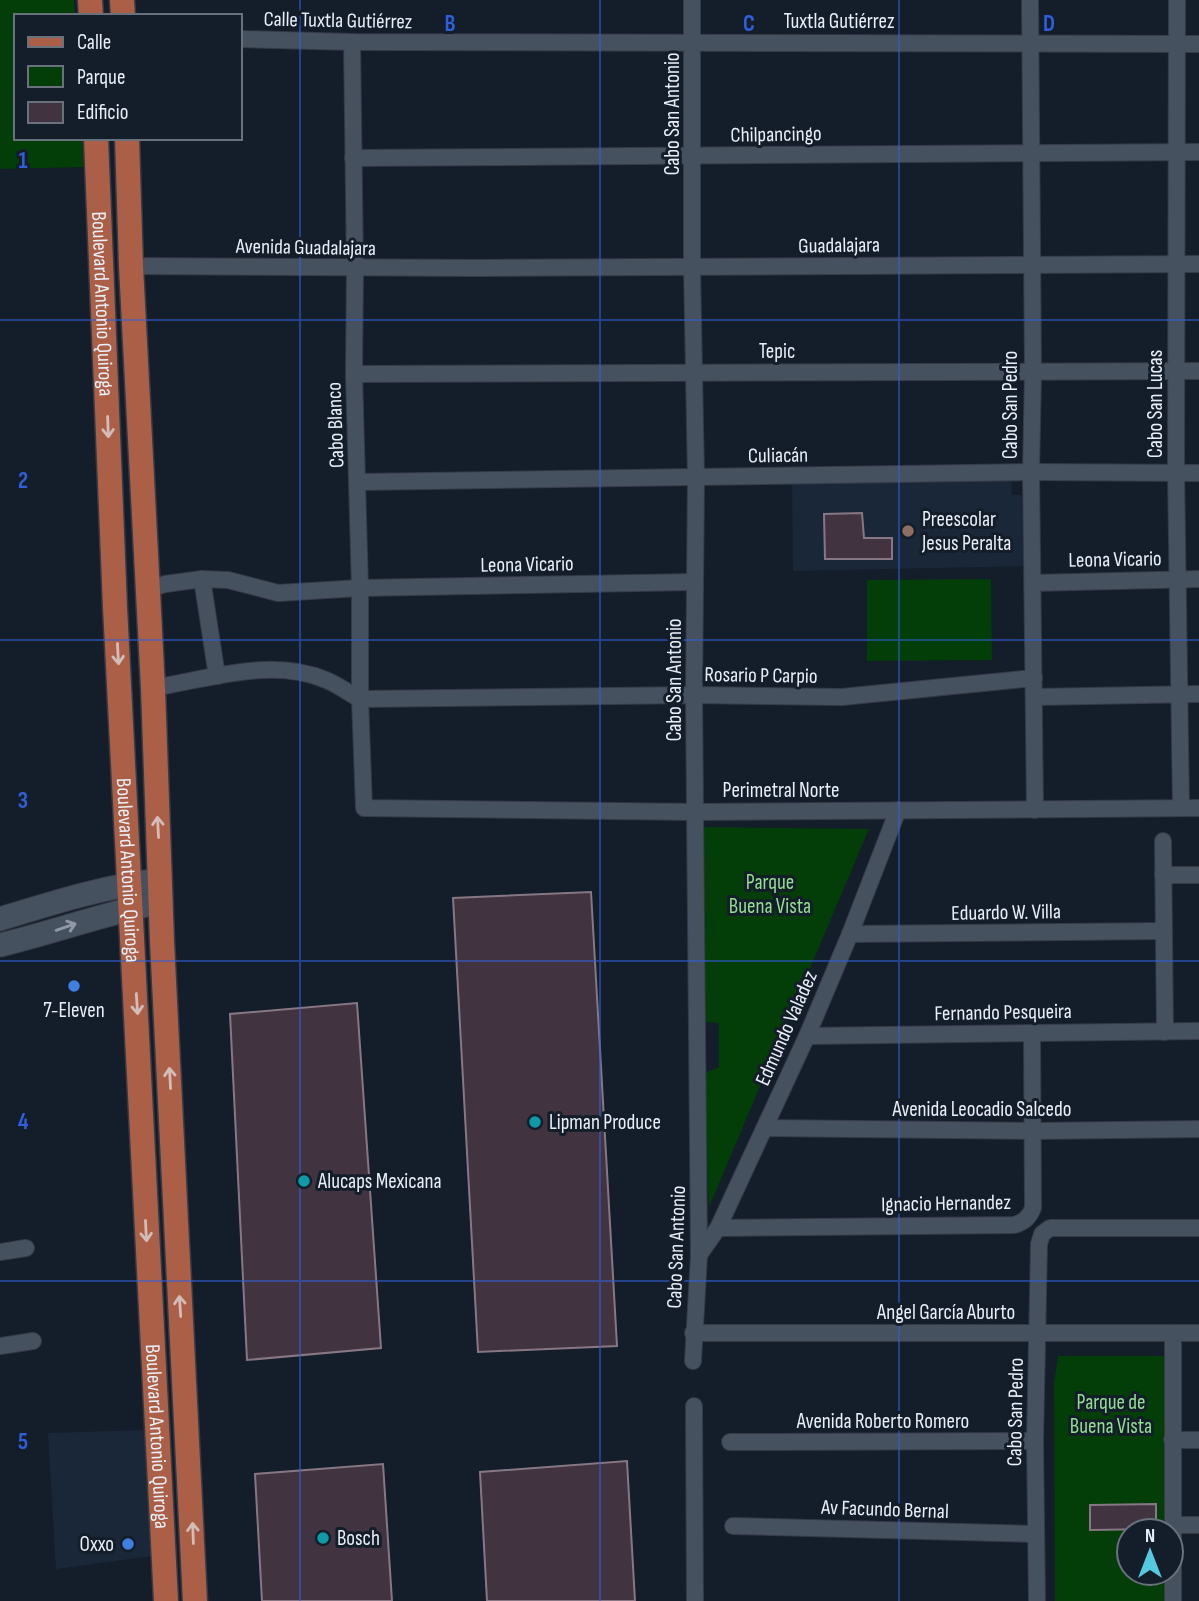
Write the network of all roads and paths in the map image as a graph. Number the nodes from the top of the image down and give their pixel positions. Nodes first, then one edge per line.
1 (692, 0) edge
2 (1030, 0) edge
3 (1177, 0) edge
4 (242, 39) edge
5 (352, 42) junction
6 (478, 42) joint
7 (692, 42) junction
8 (1030, 42) junction
9 (1177, 44) junction
10 (1199, 44) edge
11 (96, 140) edge
12 (127, 140) edge
13 (1031, 152) junction
14 (1177, 152) junction
15 (1199, 152) edge
16 (694, 155) junction
17 (353, 158) junction
18 (1031, 263) junction
19 (1176, 264) junction
20 (1199, 264) edge
21 (131, 266) junction
22 (355, 268) junction
23 (480, 268) joint
24 (692, 268) junction
25 (1176, 371) junction
26 (1199, 371) edge
27 (695, 372) junction
28 (1033, 372) junction
29 (354, 374) junction
30 (1031, 472) junction
31 (1176, 472) junction
32 (1199, 473) edge
33 (696, 477) junction
34 (358, 482) junction
35 (202, 579) junction
36 (1177, 579) junction
37 (1199, 579) edge
38 (695, 582) junction
39 (1033, 583) junction
40 (360, 588) junction
41 (147, 590) junction
42 (217, 676) junction
43 (1034, 678) junction
44 (153, 688) junction
45 (1180, 694) junction
46 (1199, 694) edge
47 (694, 695) junction
48 (1034, 697) junction
49 (360, 699) junction
50 (364, 807) joint
51 (1181, 808) junction
52 (1199, 808) edge
53 (898, 810) junction
54 (1035, 810) junction
55 (696, 812) junction
56 (1163, 841) dead end
57 (1163, 874) junction
58 (1199, 875) edge
59 (160, 891) junction
60 (131, 895) junction
61 (0, 919) edge
62 (1163, 931) junction
63 (850, 934) junction
64 (0, 945) edge
65 (1199, 1031) edge
66 (1165, 1032) junction
67 (1032, 1033) junction
68 (807, 1036) junction
69 (765, 1128) junction
70 (1199, 1129) edge
71 (1034, 1131) junction
72 (718, 1228) junction
73 (1199, 1228) edge
74 (26, 1248) dead end
75 (0, 1252) edge
76 (699, 1255) junction
77 (1199, 1333) edge
78 (694, 1334) junction
79 (1037, 1334) junction
80 (1173, 1334) junction
81 (33, 1341) dead end
82 (0, 1346) edge
83 (693, 1361) dead end
84 (694, 1406) dead end
85 (1172, 1440) junction
86 (1199, 1440) edge
87 (1035, 1441) junction
88 (730, 1442) dead end
89 (1173, 1517) edge
90 (733, 1526) dead end
91 (1036, 1534) junction
92 (166, 1601) edge
93 (195, 1601) edge
94 (695, 1601) edge
95 (1037, 1601) edge

1 - 7 street, Cabo San Antonio
2 - 8 street, Cabo San Pedro
3 - 9 street, Cabo San Lucas
4 - 5 street, Calle Tuxtla Gutiérrez
5 - 6 street, Calle Tuxtla Gutiérrez
5 - 17 street, Cabo Blanco
6 - 7 street, Tuxtla Gutiérrez
7 - 8 street, Tuxtla Gutiérrez
7 - 16 street, Cabo San Antonio
8 - 9 street, Tuxtla Gutiérrez
8 - 13 street, Cabo San Pedro
9 - 10 street, Tuxtla Gutiérrez
9 - 14 street, Cabo San Lucas
11 -> 60 main road, Boulevard Antonio Quiroga
12 - 21 main road, Boulevard Antonio Quiroga
13 - 14 street, Chilpancingo
13 - 16 street, Chilpancingo
13 - 18 street, Cabo San Pedro
14 - 15 street, Chilpancingo
14 - 19 street, Cabo San Lucas
16 - 17 street, Chilpancingo
16 - 24 street, Cabo San Antonio
17 - 22 street, Cabo Blanco
18 - 19 street, Guadalajara
18 - 24 street, Guadalajara
18 - 28 street, Cabo San Pedro
19 - 20 street, Guadalajara
19 - 25 street, Cabo San Lucas
21 - 22 street, Avenida Guadalajara
21 - 41 main road, Boulevard Antonio Quiroga
22 - 23 street, Avenida Guadalajara
22 - 29 street, Cabo Blanco
23 - 24 street, Guadalajara
24 - 27 street, Cabo San Antonio
25 - 26 street, Tepic
25 - 28 street, Tepic
25 - 31 street, Cabo San Lucas
27 - 28 street, Tepic
27 - 29 street, Tepic
27 - 33 street, Cabo San Antonio
28 - 30 street, Cabo San Pedro
29 - 34 street, Cabo Blanco
30 - 31 street, Culiacán
30 - 33 street, Culiacán
30 - 39 street, Cabo San Pedro
31 - 32 street, Culiacán
31 - 36 street, Cabo San Lucas
33 - 34 street, Culiacán
33 - 38 street, Cabo San Antonio
34 - 40 street, Cabo Blanco
35 - 40 street, Leona Vicario
35 - 41 street, Leona Vicario
35 - 42 street
36 - 37 street, Leona Vicario
36 - 39 street, Leona Vicario
36 - 45 street, Cabo San Lucas
38 - 40 street, Leona Vicario
38 - 47 street, Cabo San Antonio
39 - 43 street, Cabo San Pedro
40 - 49 street, Cabo Blanco
41 - 44 main road, Boulevard Antonio Quiroga
42 - 44 street
42 - 49 street
43 - 47 street, Rosario P Carpio
43 - 48 street, Cabo San Pedro
59 -> 44 main road, Boulevard Antonio Quiroga
45 - 46 street
45 - 48 street
45 - 51 street, Cabo San Lucas
47 - 49 street, Rosario P Carpio
47 - 55 street, Cabo San Antonio
48 - 54 street, Cabo San Pedro
49 - 50 street, Cabo Blanco
50 - 55 street, Perimetral Norte
51 - 52 street, Perimetral Norte
51 - 54 street, Perimetral Norte
53 - 54 street, Perimetral Norte
53 - 55 street, Perimetral Norte
53 - 63 street, Edmundo Valadez
55 - 76 street, Cabo San Antonio
56 - 57 street
57 - 58 street
57 - 62 street
59 - 60 street
93 -> 59 main road, Boulevard Antonio Quiroga
60 - 61 street
64 -> 60 street
60 -> 92 main road, Boulevard Antonio Quiroga
62 - 63 street, Eduardo W. Villa
62 - 66 street
63 - 68 street, Edmundo Valadez
65 - 66 street, Fernando Pesqueira
66 - 67 street, Fernando Pesqueira
67 - 68 street, Fernando Pesqueira
67 - 71 street, Ignacio Hernandez
68 - 69 street, Edmundo Valadez
69 - 71 street, Avenida Leocadio Salcedo
69 - 72 street, Edmundo Valadez
70 - 71 street, Avenida Leocadio Salcedo
71 - 72 street, Ignacio Hernandez
72 - 76 street, Edmundo Valadez
73 - 79 street, Cabo San Pedro
74 - 75 street
76 - 78 street, Cabo San Antonio
77 - 80 street, Angel García Aburto
78 - 79 street, Angel García Aburto
78 - 83 street, Cabo San Antonio
79 - 80 street, Angel García Aburto
79 - 87 street, Cabo San Pedro
80 - 85 street
81 - 82 street
84 - 94 street
85 - 86 street
85 - 89 street
87 - 88 street, Avenida Roberto Romero
87 - 91 street, Cabo San Pedro
90 - 91 street, Av Facundo Bernal
91 - 95 street, Cabo San Pedro

